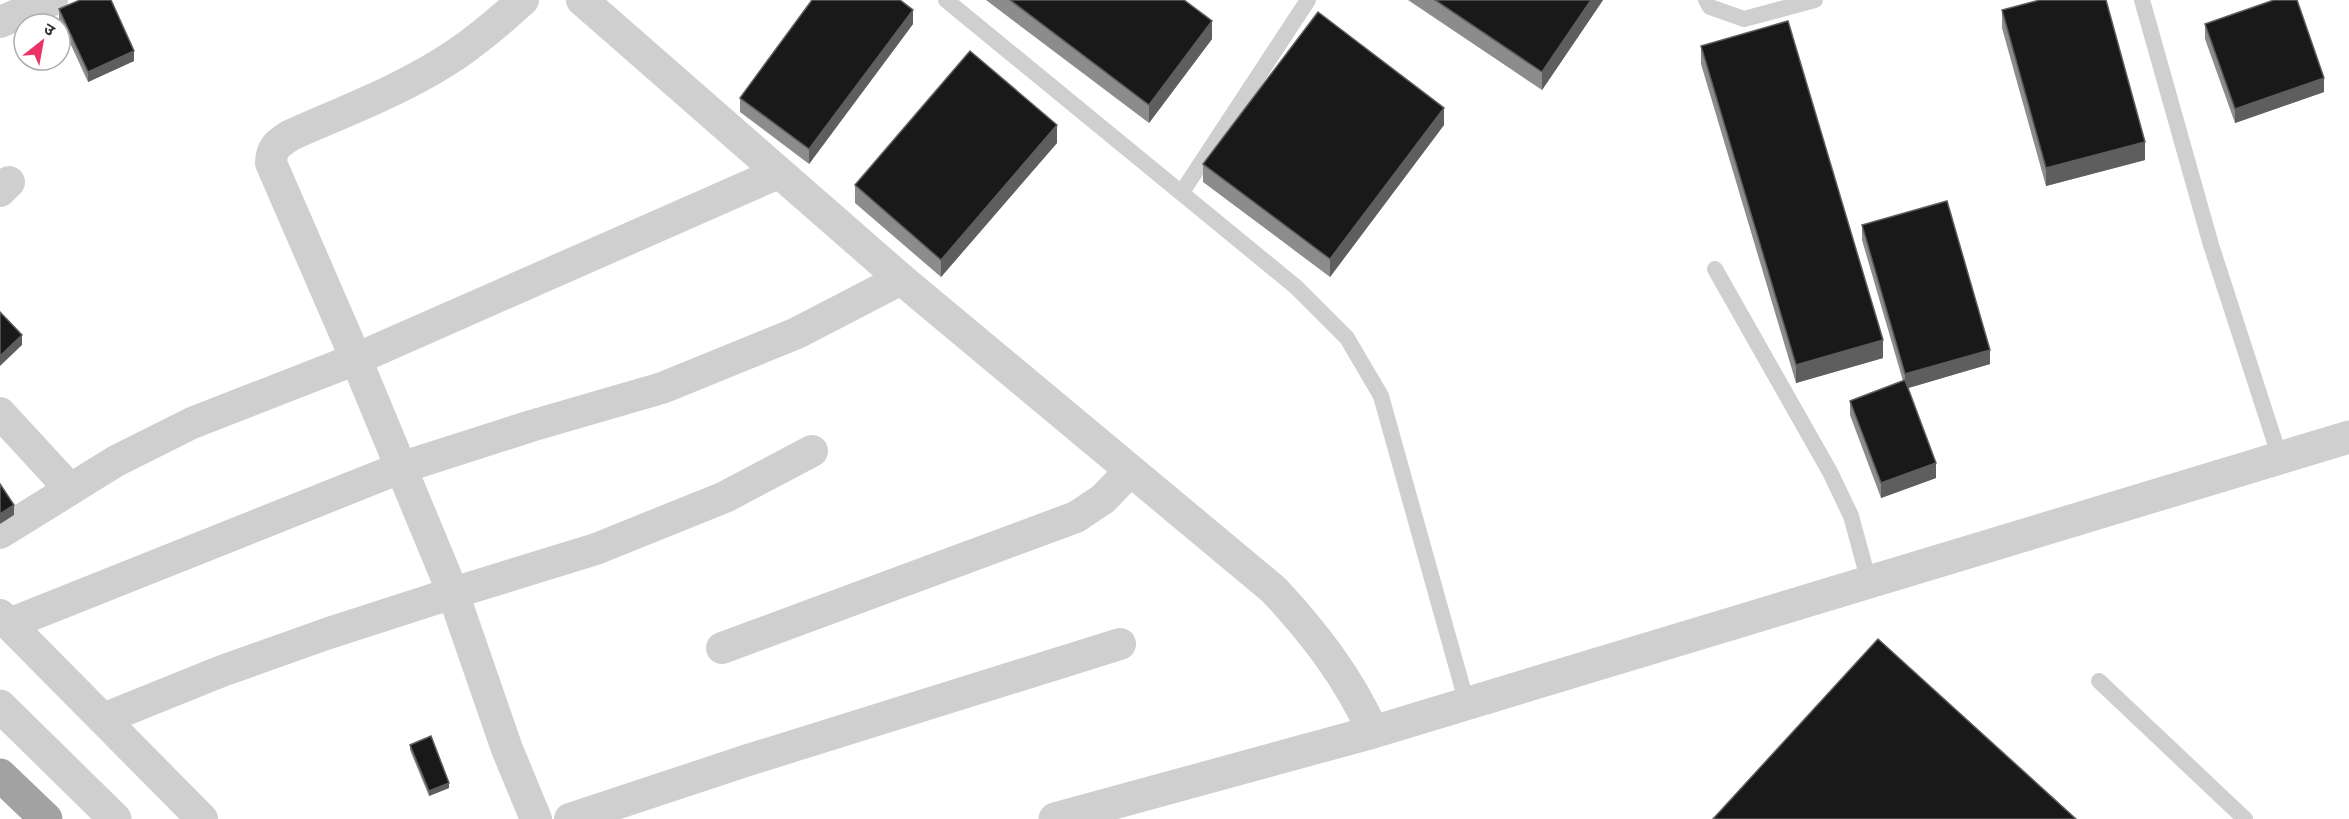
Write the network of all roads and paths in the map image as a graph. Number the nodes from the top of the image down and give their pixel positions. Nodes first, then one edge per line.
1 (52, 0) edge
2 (523, 0) edge
3 (582, 0) edge
4 (946, 0) edge
5 (1308, 0) edge
6 (1706, 0) edge
7 (1815, 0) edge
8 (2142, 0) edge
9 (0, 22) edge
10 (778, 173) junction
11 (1182, 192) junction
12 (1715, 269) dead end
13 (901, 279) junction
14 (356, 359) junction
15 (0, 413) edge
16 (2349, 437) edge
17 (812, 451) dead end
18 (2280, 458) junction
19 (400, 468) junction
20 (1130, 471) junction
21 (70, 489) junction
22 (0, 533) edge
23 (1869, 582) junction
24 (453, 594) junction
25 (4, 620) edge
26 (1120, 645) dead end
27 (722, 648) dead end
28 (2099, 681) dead end
29 (1467, 704) junction
30 (0, 706) edge
31 (103, 719) junction
32 (1373, 732) junction
33 (0, 775) edge
34 (46, 819) edge
35 (115, 819) edge
36 (202, 819) edge
37 (536, 819) edge
38 (570, 819) edge
39 (1055, 819) edge
40 (2245, 819) edge

1 - 9 street
2 - 14 street
3 - 10 street
4 - 11 lane
5 - 11 lane
6 - 7 lane
8 - 18 lane
10 - 13 street
10 - 14 street
11 - 29 lane
12 - 23 lane
13 - 19 street
13 - 20 street
14 - 19 street
14 - 21 street
15 - 21 street
16 - 18 street
17 - 24 street
18 - 23 street
19 - 24 street
19 - 25 street
20 - 27 street
20 - 32 street
21 - 22 street
23 - 29 street
24 - 31 street
24 - 37 street
25 - 31 street
26 - 38 street
28 - 40 lane
29 - 32 street
30 - 35 street
31 - 36 street
32 - 39 street
33 - 34 highway

